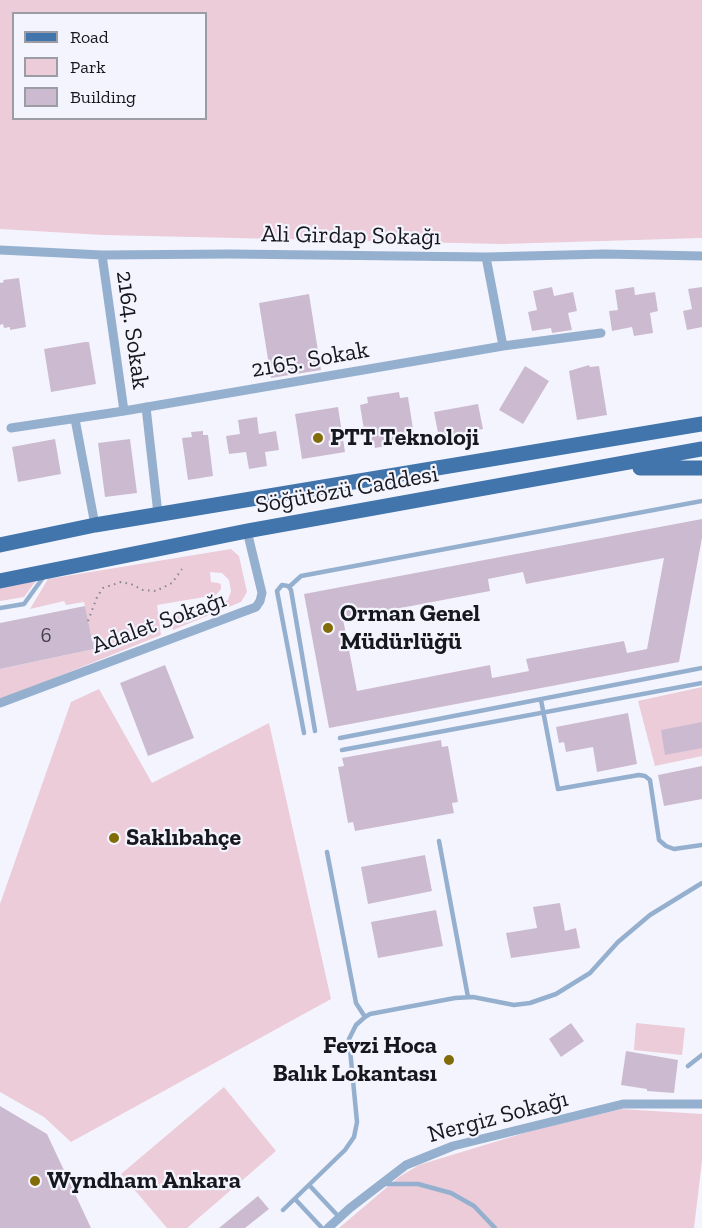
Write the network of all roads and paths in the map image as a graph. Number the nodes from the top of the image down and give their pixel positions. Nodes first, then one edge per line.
1 (0, 250) edge
2 (102, 255) junction
3 (702, 256) edge
4 (486, 257) junction
5 (602, 333) dead end
6 (503, 346) junction
7 (146, 408) junction
8 (124, 411) junction
9 (75, 419) junction
10 (702, 424) edge
11 (11, 428) dead end
12 (702, 449) edge
13 (604, 468) junction
14 (702, 468) edge
15 (702, 501) edge
16 (158, 514) junction
17 (95, 525) junction
18 (248, 531) junction
19 (0, 545) edge
20 (182, 570) dead end
21 (47, 572) junction
22 (0, 580) edge
23 (289, 587) junction
24 (0, 608) edge
25 (88, 621) dead end
26 (702, 668) edge
27 (702, 683) edge
28 (541, 700) junction
29 (0, 703) edge
30 (543, 713) junction
31 (315, 730) dead end
32 (304, 733) dead end
33 (340, 738) dead end
34 (342, 750) dead end
35 (438, 840) dead end
36 (702, 845) edge
37 (327, 852) dead end
38 (702, 883) edge
39 (468, 997) junction
40 (365, 1017) junction
41 (702, 1055) edge
42 (688, 1066) dead end
43 (702, 1104) edge
44 (381, 1184) junction
45 (310, 1186) junction
46 (295, 1199) junction
47 (283, 1210) dead end
48 (340, 1217) junction
49 (322, 1228) edge
50 (328, 1228) edge
51 (495, 1228) edge

1 - 2 street, Ali Girdap Sokağı
2 - 4 street, Ali Girdap Sokağı
2 - 8 street, 2164. Sokak
3 - 4 street, Ali Girdap Sokağı
4 - 6 street
5 - 6 street, 2165. Sokak
6 - 7 street, 2165. Sokak
7 - 8 street, 2165. Sokak
7 - 16 street, 2164. Sokak
8 - 9 street, 2165. Sokak
9 - 11 street, 2165. Sokak
9 - 17 street
10 - 16 main road, Söğütözü Caddesi
12 - 13 main road, Söğütözü Caddesi
13 - 14 main road
13 - 18 main road, Söğütözü Caddesi
15 - 23 lane
16 - 17 main road, Söğütözü Caddesi
17 - 19 main road, Söğütözü Caddesi
18 - 21 main road, Söğütözü Caddesi
18 - 29 street, Adalet Sokağı
20 - 25 path
21 - 22 main road, Söğütözü Caddesi
21 - 24 lane
23 - 31 lane
23 - 32 lane
26 - 28 lane
27 - 30 lane
28 - 30 lane
28 - 33 lane
30 - 34 lane
30 - 36 lane
35 - 39 lane
37 - 40 lane
38 - 39 lane
39 - 40 lane
40 - 45 lane
41 - 42 lane
43 - 44 street, Nergiz Sokağı
44 - 48 street, Nergiz Sokağı
44 - 51 lane
45 - 46 lane
45 - 48 lane
46 - 47 lane
46 - 49 lane
48 - 50 street, Nergiz Sokağı

